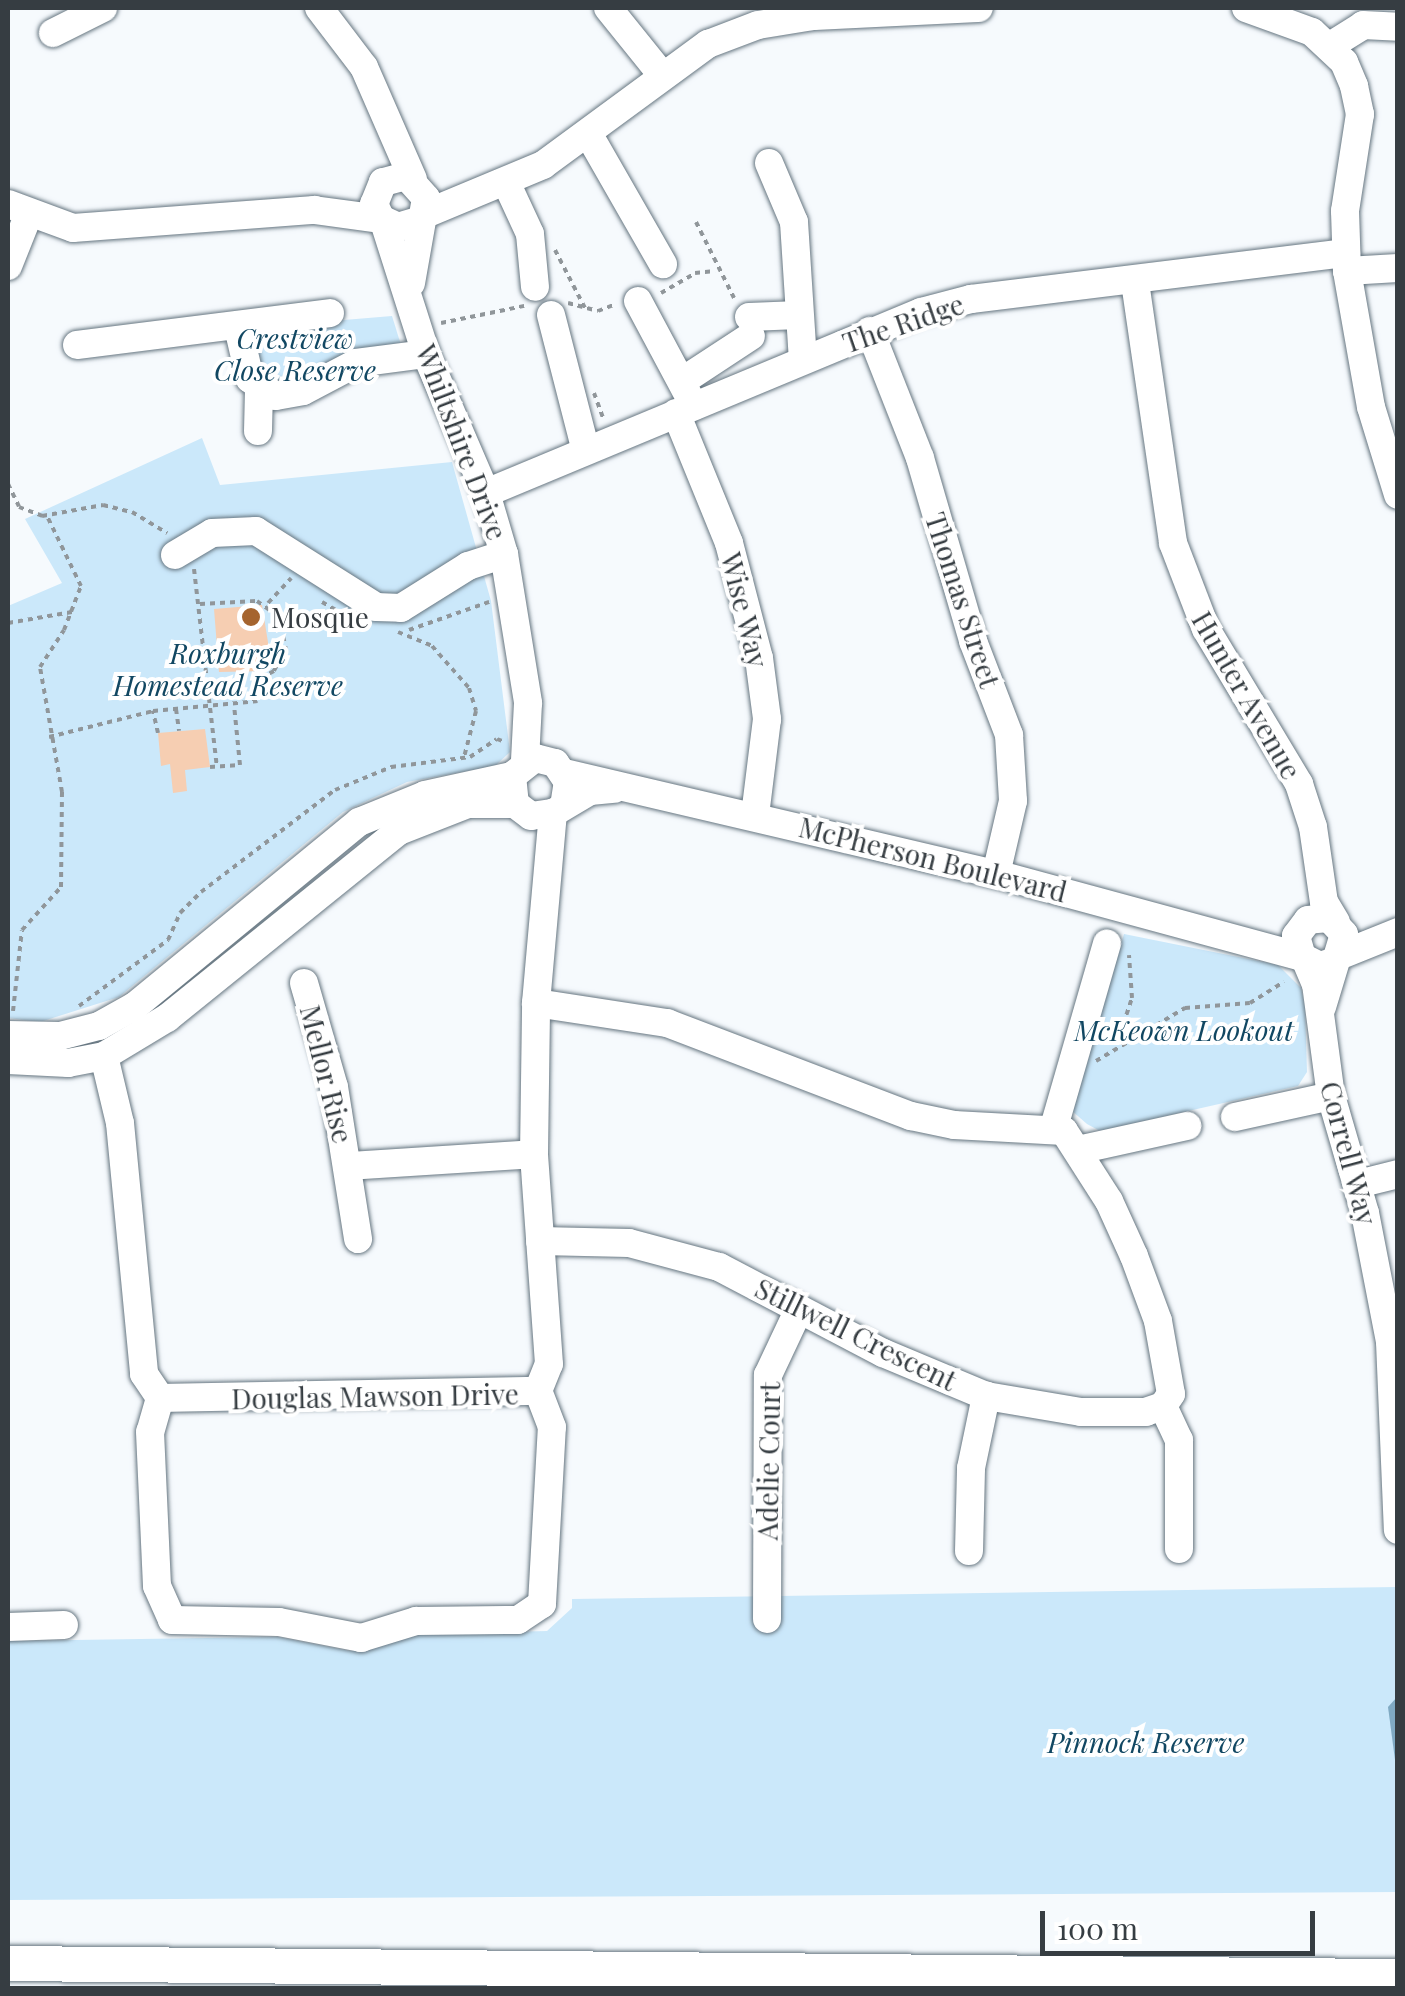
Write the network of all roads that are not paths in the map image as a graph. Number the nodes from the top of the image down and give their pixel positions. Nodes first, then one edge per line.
1 (103, 8) edge
2 (319, 8) edge
3 (608, 8) edge
4 (980, 8) edge
5 (1246, 8) edge
6 (1385, 21) edge
7 (53, 33) dead end
8 (1337, 54) junction
9 (662, 74) junction
10 (385, 114) junction
11 (589, 135) junction
12 (769, 163) dead end
13 (416, 181) junction
14 (380, 185) junction
15 (498, 186) junction
16 (18, 210) edge
17 (314, 210) junction
18 (420, 218) junction
19 (382, 221) junction
20 (1346, 262) junction
21 (663, 264) dead end
22 (8, 266) edge
23 (1398, 268) edge
24 (1135, 282) junction
25 (535, 288) dead end
26 (411, 299) junction
27 (638, 301) dead end
28 (330, 313) dead end
29 (551, 315) dead end
30 (799, 315) junction
31 (238, 327) junction
32 (870, 332) junction
33 (77, 346) dead end
34 (426, 354) junction
35 (803, 360) junction
36 (260, 390) junction
37 (685, 400) junction
38 (258, 431) dead end
39 (586, 451) junction
40 (486, 493) junction
41 (1398, 494) edge
42 (179, 552) road end
43 (504, 554) junction
44 (538, 783) junction
45 (755, 815) junction
46 (996, 874) junction
47 (1322, 923) junction
48 (1398, 931) edge
49 (1235, 935) junction
50 (1118, 946) road end
51 (1338, 958) junction
52 (1304, 959) junction
53 (304, 983) dead end
54 (536, 1003) junction
55 (1321, 1015) junction
56 (11, 1023) edge
57 (104, 1056) junction
58 (8, 1060) edge
59 (1331, 1096) junction
60 (1235, 1117) dead end
61 (1187, 1126) dead end
62 (1054, 1127) junction
63 (1078, 1150) junction
64 (534, 1154) junction
65 (348, 1166) junction
66 (1398, 1174) edge
67 (1358, 1184) junction
68 (358, 1239) dead end
69 (540, 1242) junction
70 (799, 1309) junction
71 (538, 1391) junction
72 (986, 1396) junction
73 (160, 1398) junction
74 (1163, 1406) junction
75 (1398, 1530) edge
76 (1179, 1549) dead end
77 (970, 1551) dead end
78 (767, 1620) dead end
79 (64, 1625) dead end
80 (8, 1627) edge
81 (8, 1964) edge
82 (1398, 1976) edge

1 - 7 street
2 - 10 street
3 - 9 street
4 - 9 street
5 - 8 street
6 - 8 street
8 - 20 street
9 - 11 street
10 - 13 street
10 - 14 street
11 - 15 street
11 - 21 street
12 - 30 street
13 - 14 street
13 - 15 street
13 - 18 street
14 - 17 street
14 - 19 street
15 - 18 street
15 - 25 street
16 - 17 street
16 - 22 street
17 - 19 street
18 - 19 street
18 - 26 street, Whiltshire Drive
19 - 26 street, Whiltshire Drive
20 - 23 street, The Ridge
20 - 24 street, The Ridge
20 - 41 street
24 - 32 street, The Ridge
24 - 47 street, Hunter Avenue
26 - 34 street, Whiltshire Drive
27 - 37 street, Wise Way
28 - 31 street
29 - 39 street
30 - 35 street
30 - 37 street
31 - 33 street
31 - 36 street
32 - 35 street, The Ridge
32 - 46 street, Thomas Street
34 - 36 street
34 - 40 street, Whiltshire Drive
35 - 37 street, The Ridge
36 - 38 street
37 - 39 street, The Ridge
37 - 45 street, Wise Way
39 - 40 street, The Ridge
40 - 43 street, Whiltshire Drive
42 - 43 street
43 - 44 street, Whiltshire Drive
44 - 45 street, McPherson Boulevard
44 - 54 street, Douglas Mawson Drive
44 - 56 street, McPherson Boulevard
44 - 57 street, McPherson Boulevard
45 - 46 street, McPherson Boulevard
46 - 49 street, McPherson Boulevard
47 - 48 street, McPherson Boulevard
47 - 49 street, McPherson Boulevard
47 - 51 street, Correll Way
47 - 52 street, Correll Way
48 - 51 street, McPherson Boulevard
49 - 52 street, McPherson Boulevard
50 - 62 street
51 - 52 street, McPherson Boulevard
51 - 55 street, Correll Way
52 - 55 street, Correll Way
53 - 65 street, Mellor Rise
54 - 62 street
54 - 64 street, Douglas Mawson Drive
55 - 59 street, Correll Way
57 - 58 street, McPherson Boulevard
57 - 73 street
59 - 60 street
59 - 67 street, Correll Way
61 - 63 street
62 - 63 street
63 - 74 street
64 - 65 street, Mellor Rise
64 - 69 street, Douglas Mawson Drive
65 - 68 street, Mellor Rise
66 - 67 street
67 - 75 street, Correll Way
69 - 70 street, Stillwell Crescent
69 - 71 street, Douglas Mawson Drive
70 - 72 street, Stillwell Crescent
70 - 78 street, Adelie Court
71 - 73 street, Douglas Mawson Drive
71 - 73 street
72 - 74 street, Stillwell Crescent
72 - 77 street
74 - 76 street
79 - 80 street
81 - 82 main road

